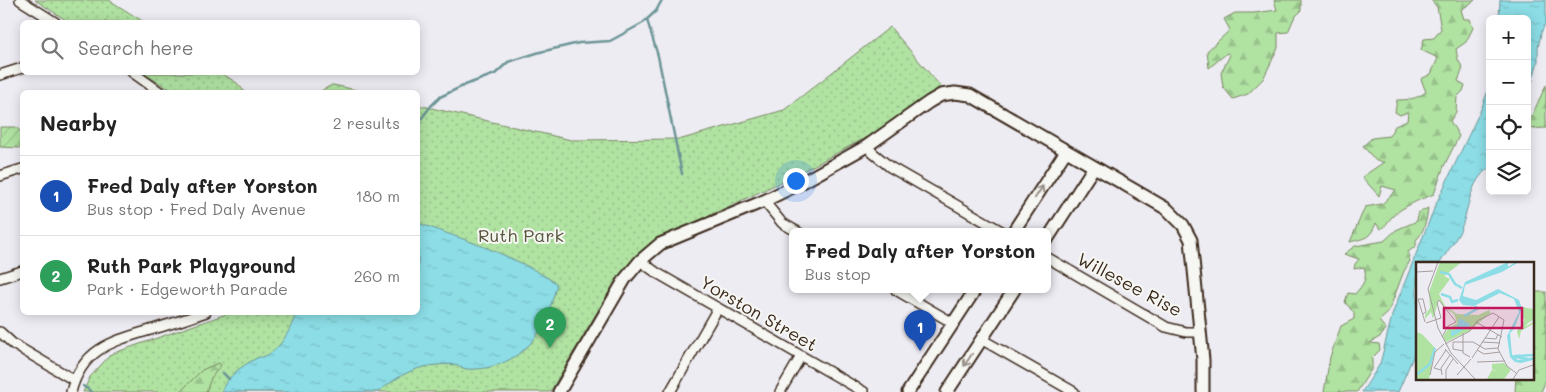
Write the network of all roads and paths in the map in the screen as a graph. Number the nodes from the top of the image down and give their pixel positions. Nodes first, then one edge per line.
1 (20, 0) edge
2 (52, 20) edge
3 (20, 69) edge
4 (0, 75) edge
5 (136, 75) edge
6 (157, 90) edge
7 (867, 146) junction
8 (1066, 151) junction
9 (1094, 167) junction
10 (20, 171) edge
11 (0, 176) edge
12 (764, 201) junction
13 (791, 228) edge
14 (996, 228) edge
15 (1016, 228) edge
16 (1051, 233) edge
17 (1051, 260) edge
18 (640, 261) junction
19 (20, 272) edge
20 (0, 278) edge
21 (901, 293) edge
22 (973, 293) edge
23 (1012, 293) edge
24 (718, 308) junction
25 (197, 315) edge
26 (953, 323) junction
27 (0, 332) edge
28 (1199, 332) junction
29 (981, 339) junction
30 (801, 356) junction
31 (74, 380) junction
32 (71, 392) edge
33 (559, 392) edge
34 (670, 392) edge
35 (780, 392) edge
36 (864, 392) edge
37 (908, 392) edge
38 (947, 392) edge
39 (1074, 392) edge
40 (1203, 392) edge

1 - 2 street
3 - 4 street
5 - 6 street
7 - 8 street
7 - 12 street
7 - 14 street
8 - 9 street
15 -> 8 street
9 - 16 street
9 - 28 street
10 - 11 street
12 - 13 street
12 - 18 street
17 - 28 street, Willesee Rise
18 - 24 street, Yorston Street
18 - 33 street
19 - 20 street
21 - 26 street
22 - 26 street
23 - 29 street
24 - 30 street, Yorston Street
24 - 34 street
25 - 31 street
26 - 37 street
27 - 31 street
28 - 40 street
29 -> 38 street
29 - 39 street
30 - 35 street
30 - 36 street, Yorston Street
31 - 32 street

